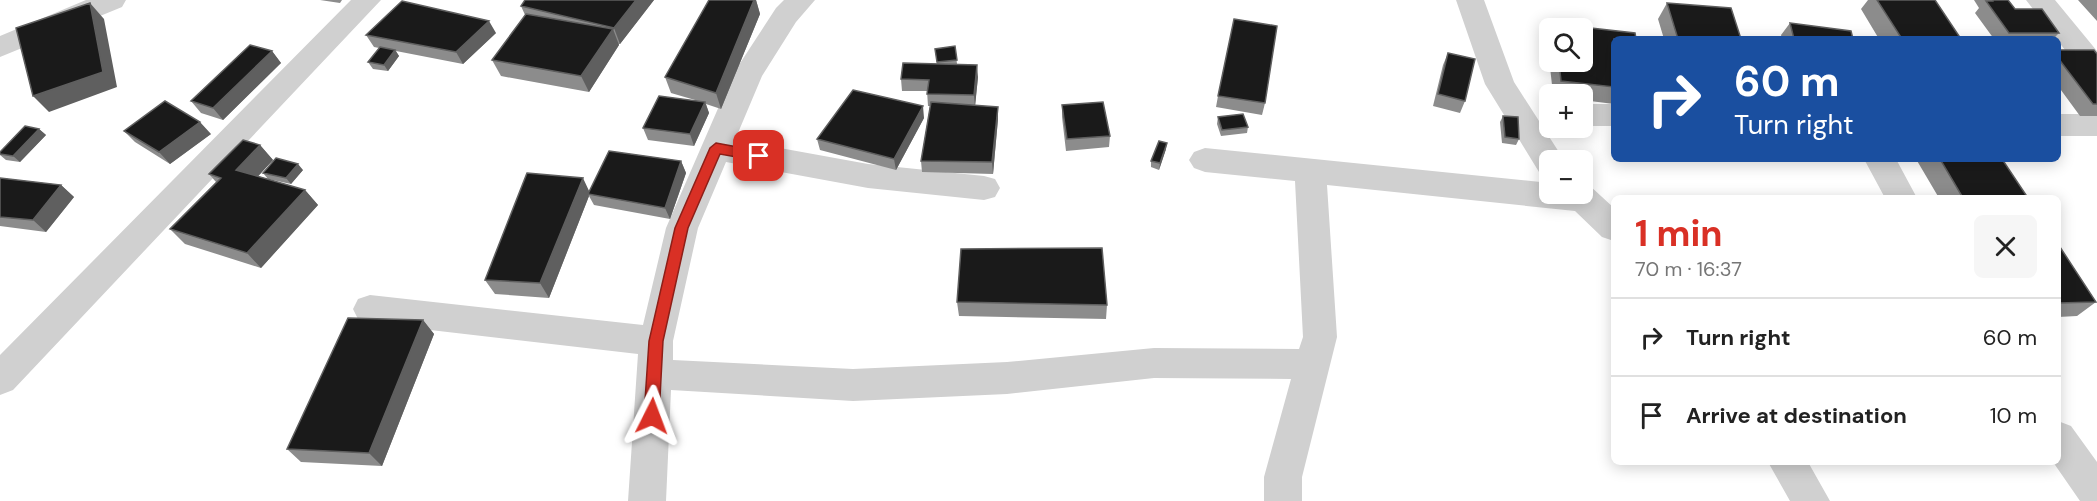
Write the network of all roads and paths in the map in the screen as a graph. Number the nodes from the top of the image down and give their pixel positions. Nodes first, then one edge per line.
1 (112, 0) edge
2 (367, 0) edge
3 (1470, 0) edge
4 (2040, 0) edge
5 (783, 5) edge
6 (0, 47) edge
7 (2097, 71) edge
8 (1519, 114) junction
9 (1539, 114) edge
10 (1593, 114) edge
11 (1611, 115) edge
12 (2061, 125) edge
13 (2097, 125) edge
14 (716, 148) junction
15 (1541, 150) edge
16 (1205, 160) dead end
17 (1882, 162) edge
18 (1310, 171) junction
19 (984, 188) dead end
20 (1539, 192) edge
21 (1899, 195) edge
22 (1589, 204) edge
23 (1611, 225) edge
24 (370, 309) dead end
25 (655, 357) junction
26 (1314, 364) junction
27 (0, 379) edge
28 (2061, 442) edge
29 (1789, 465) edge
30 (2097, 493) edge
31 (647, 501) edge
32 (1283, 501) edge
33 (1811, 501) edge

1 - 6 street
2 - 27 street
3 - 8 street
4 - 7 street
5 - 14 street
8 - 9 street
8 - 15 street
10 - 11 street
12 - 13 street
14 - 19 street
14 - 25 street
16 - 18 street
17 - 21 street
18 - 20 street
18 - 26 street
22 - 23 street
24 - 25 street
25 - 26 street
25 - 31 street
26 - 32 street
28 - 30 street
29 - 33 street

